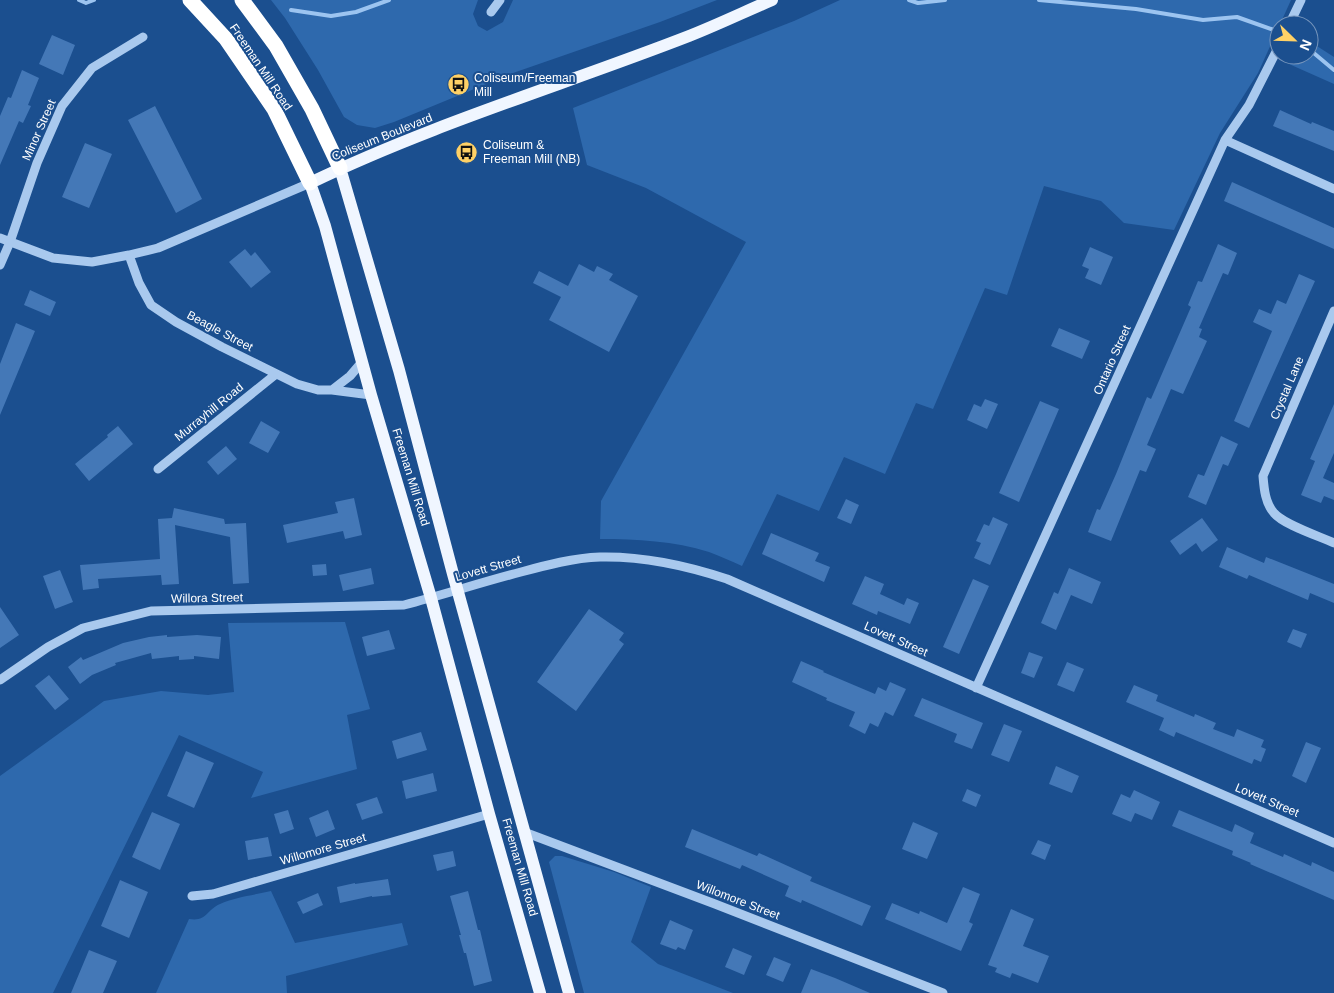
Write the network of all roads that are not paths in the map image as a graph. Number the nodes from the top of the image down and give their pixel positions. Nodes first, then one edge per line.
1 (190, 0) edge
2 (242, 0) edge
3 (500, 0) edge
4 (772, 0) edge
5 (1301, 0) edge
6 (491, 12) dead end
7 (1294, 15) edge
8 (143, 38) dead end
9 (1269, 65) edge
10 (1225, 140) junction
11 (340, 168) junction
12 (310, 183) junction
13 (1334, 189) edge
14 (0, 238) edge
15 (10, 242) junction
16 (129, 255) junction
17 (0, 265) edge
18 (1334, 311) edge
19 (362, 362) junction
20 (276, 374) junction
21 (332, 390) junction
22 (371, 395) junction
23 (158, 469) dead end
24 (1334, 543) edge
25 (457, 590) junction
26 (431, 598) junction
27 (0, 680) edge
28 (976, 688) junction
29 (489, 814) junction
30 (524, 832) junction
31 (1334, 843) edge
32 (192, 896) dead end
33 (540, 993) edge
34 (569, 993) edge
35 (943, 993) edge

1 - 12 highway, Freeman Mill Road
2 - 11 highway, Freeman Mill Road
3 - 6 street
4 - 11 main road, Coliseum Boulevard
5 - 7 street
8 - 15 street, Minor Street
9 - 10 street, Ontario Street
10 - 13 street
10 - 28 street, Ontario Street
11 - 12 main road, Coliseum Boulevard
11 - 25 main road, Freeman Mill Road
12 - 16 street, Coliseum Boulevard
12 - 19 main road, Freeman Mill Road
14 - 15 street, Coliseum Boulevard
15 - 16 street, Coliseum Boulevard
15 - 17 street, Minor Street
16 - 20 street, Beagle Street
18 - 24 street, Crystal Lane
19 - 21 street
19 - 22 main road, Freeman Mill Road
20 - 21 street, Beagle Street
20 - 23 street, Murrayhill Road
21 - 22 street, Beagle Street
22 - 26 main road, Freeman Mill Road
25 - 26 street, Lovett Street
25 - 28 street, Lovett Street
25 - 30 main road, Freeman Mill Road
26 - 27 street, Willora Street
26 - 29 main road, Freeman Mill Road
28 - 31 street, Lovett Street
29 - 32 street, Willomore Street
29 - 33 main road, Freeman Mill Road
30 - 34 main road, Freeman Mill Road
30 - 35 street, Willomore Street

